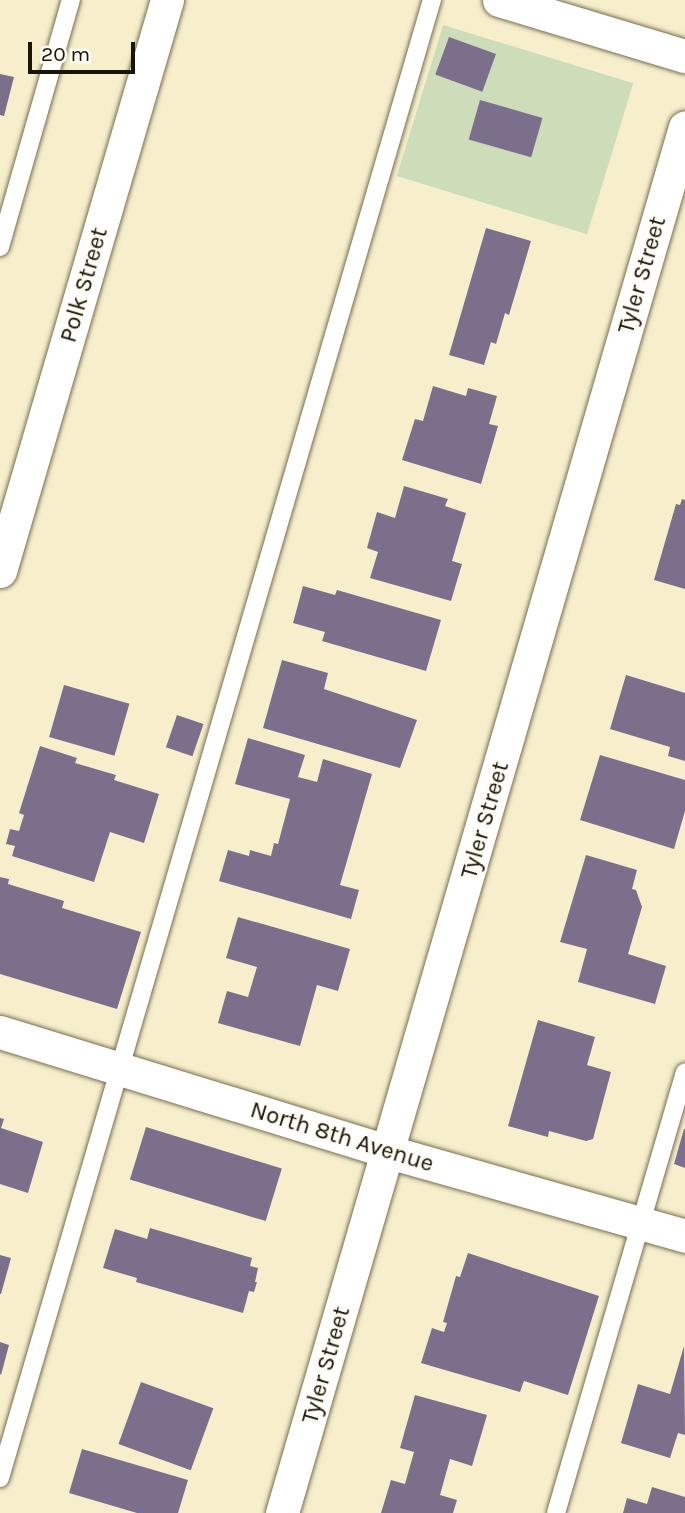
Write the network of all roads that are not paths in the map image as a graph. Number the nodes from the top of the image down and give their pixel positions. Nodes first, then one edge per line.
1 (71, 0) edge
2 (167, 0) edge
3 (432, 0) edge
4 (499, 0) edge
5 (685, 56) edge
6 (685, 127) edge
7 (0, 247) edge
8 (0, 571) edge
9 (0, 1032) edge
10 (120, 1069) junction
11 (685, 1073) edge
12 (389, 1152) junction
13 (641, 1223) junction
14 (685, 1236) edge
15 (0, 1478) edge
16 (282, 1513) edge
17 (556, 1513) edge

1 - 7 lane
2 - 8 street, Polk Street
3 - 10 lane
4 - 5 street
6 - 12 street, Tyler Street
9 - 10 street, North 8th Avenue
10 - 12 street, North 8th Avenue
10 - 15 lane
11 - 13 lane
12 - 13 street, North 8th Avenue
12 - 16 street, Tyler Street
13 - 14 street, North 8th Avenue
13 - 17 lane

